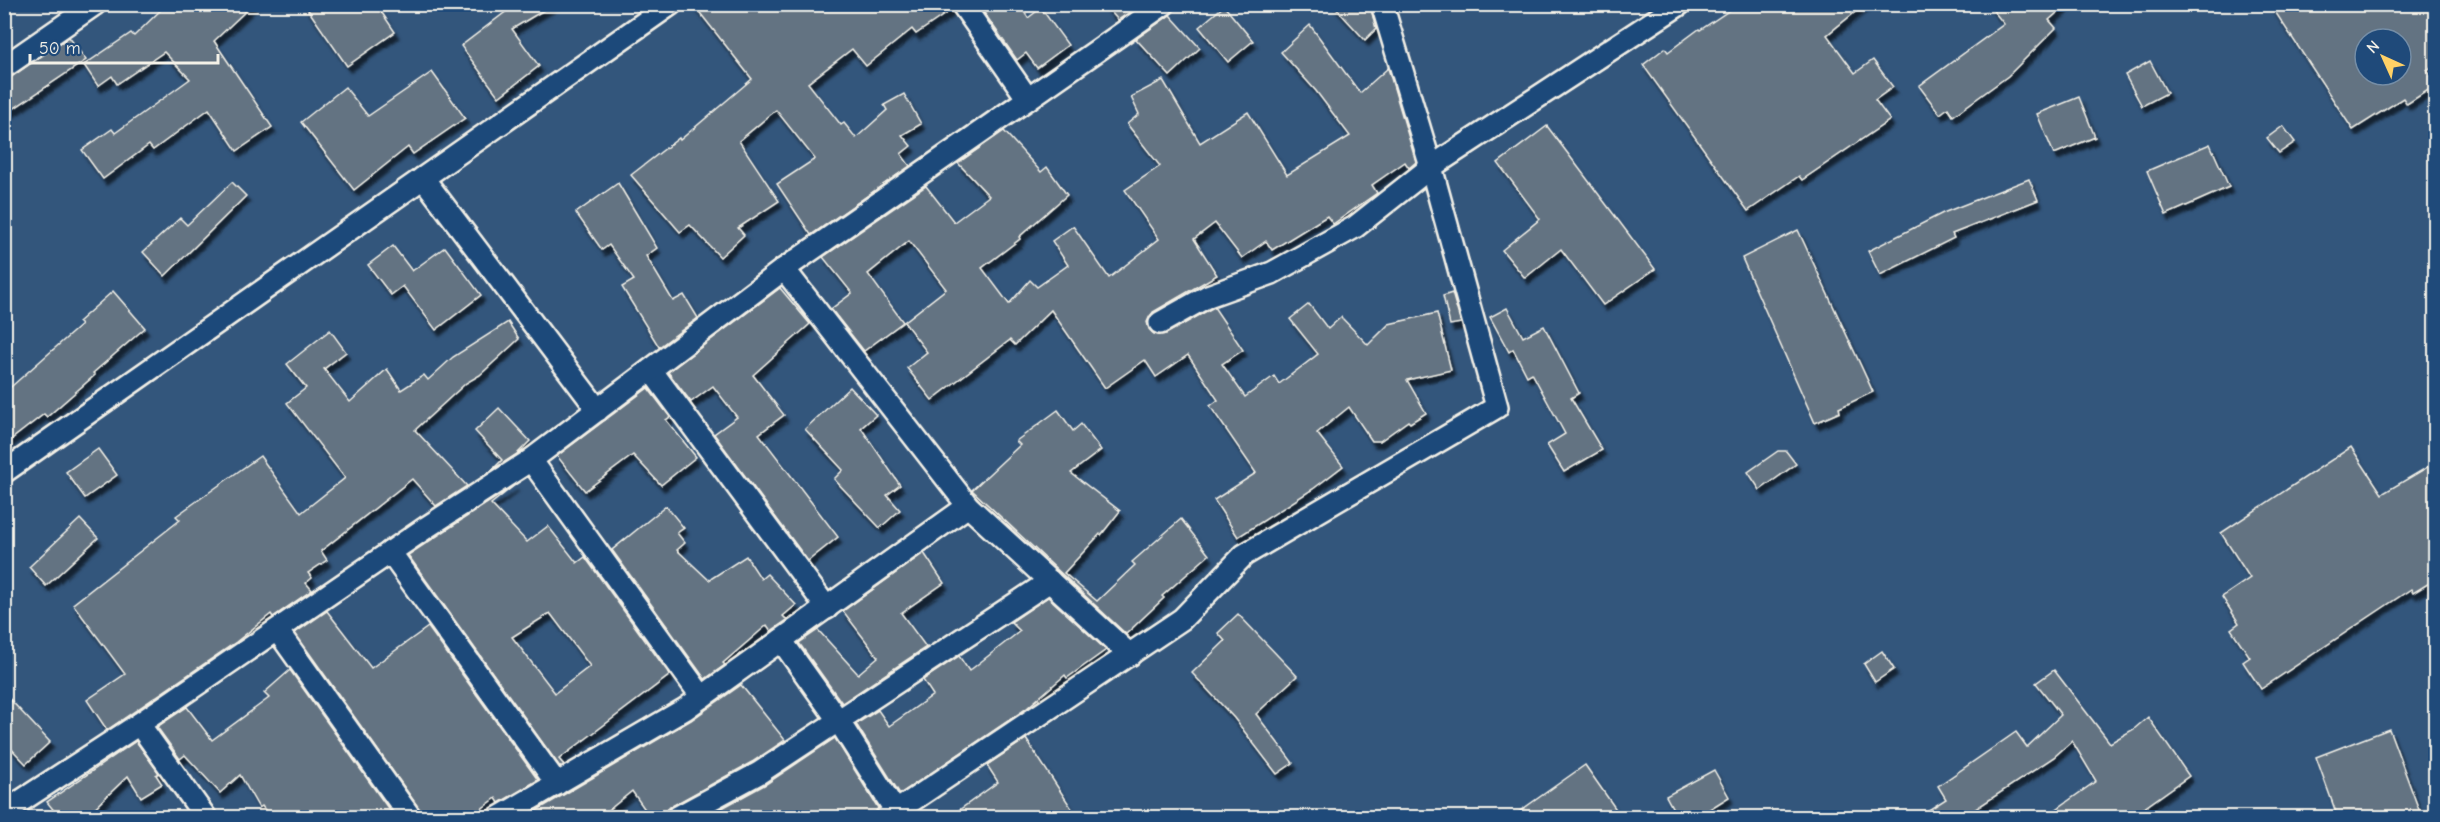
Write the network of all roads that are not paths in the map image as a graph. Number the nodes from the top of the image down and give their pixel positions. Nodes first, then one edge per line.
1 (95, 4) edge
2 (671, 4) edge
3 (962, 4) edge
4 (1164, 4) edge
5 (1382, 4) edge
6 (1680, 4) edge
7 (4, 67) edge
8 (1028, 99) junction
9 (1431, 167) junction
10 (423, 178) junction
11 (784, 269) junction
12 (1160, 323) dead end
13 (651, 370) junction
14 (598, 410) junction
15 (531, 460) junction
16 (4, 472) edge
17 (968, 506) junction
18 (390, 552) junction
19 (1050, 581) junction
20 (827, 608) junction
21 (277, 630) junction
22 (781, 640) junction
23 (1130, 654) junction
24 (702, 697) junction
25 (838, 720) junction
26 (139, 724) junction
27 (557, 784) junction
28 (4, 812) edge
29 (894, 815) edge
30 (206, 818) edge
31 (411, 818) edge
32 (498, 818) edge
33 (676, 818) edge

1 - 7 street
2 - 10 street
3 - 8 street
4 - 8 street
5 - 9 street
6 - 9 street
8 - 11 street
9 - 12 street
9 - 23 street
10 - 14 street
10 - 16 street
11 - 13 street
11 - 17 street
13 - 14 street
13 - 20 street
14 - 15 street
15 - 18 street
15 - 24 street
17 - 19 street
17 - 20 street
18 - 21 street
18 - 27 street
19 - 23 street
19 - 25 street
20 - 22 street
21 - 26 street
21 - 31 street
22 - 24 street
22 - 25 street
23 - 29 street
24 - 27 street
25 - 29 street
25 - 33 street
26 - 28 street
26 - 30 street
27 - 32 street

